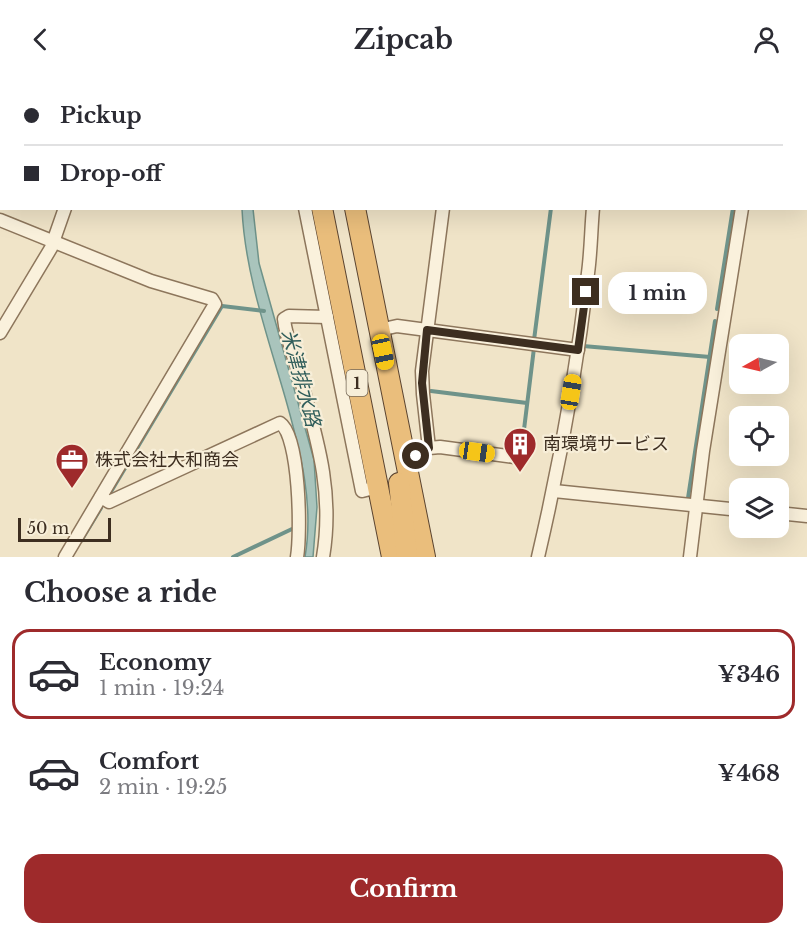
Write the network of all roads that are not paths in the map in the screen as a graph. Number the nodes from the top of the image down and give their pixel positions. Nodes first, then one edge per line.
1 (64, 210) edge
2 (306, 210) edge
3 (322, 210) edge
4 (334, 210) edge
5 (354, 210) edge
6 (443, 210) edge
7 (593, 210) edge
8 (742, 210) edge
9 (0, 220) edge
10 (53, 241) junction
11 (335, 314) junction
12 (379, 330) junction
13 (427, 330) junction
14 (0, 333) edge
15 (578, 350) junction
16 (397, 418) junction
17 (429, 448) junction
18 (515, 456) dead end
19 (405, 458) junction
20 (554, 491) junction
21 (101, 497) junction
22 (696, 506) junction
23 (729, 509) edge
24 (789, 514) edge
25 (807, 516) edge
26 (65, 557) edge
27 (297, 557) edge
28 (323, 557) edge
29 (392, 557) edge
30 (407, 557) edge
31 (425, 557) edge
32 (538, 557) edge
33 (690, 557) edge

1 - 10 street
2 - 11 street
3 - 11 highway, 1
4 - 11 highway
5 - 12 highway, 1
6 - 13 street
7 - 15 street
8 - 22 street
9 - 10 street
10 - 14 street
10 - 21 street
11 - 28 street
11 - 29 highway, 1
12 - 13 street
12 - 16 highway, 1
13 - 15 street
13 - 17 street
15 - 20 street
16 - 19 highway, 1
16 - 30 highway
17 - 18 street
17 - 19 street
19 - 31 highway, 1
20 - 22 street
20 - 32 street
21 - 26 street
21 - 27 street
22 - 23 street
22 - 33 street
24 - 25 street

